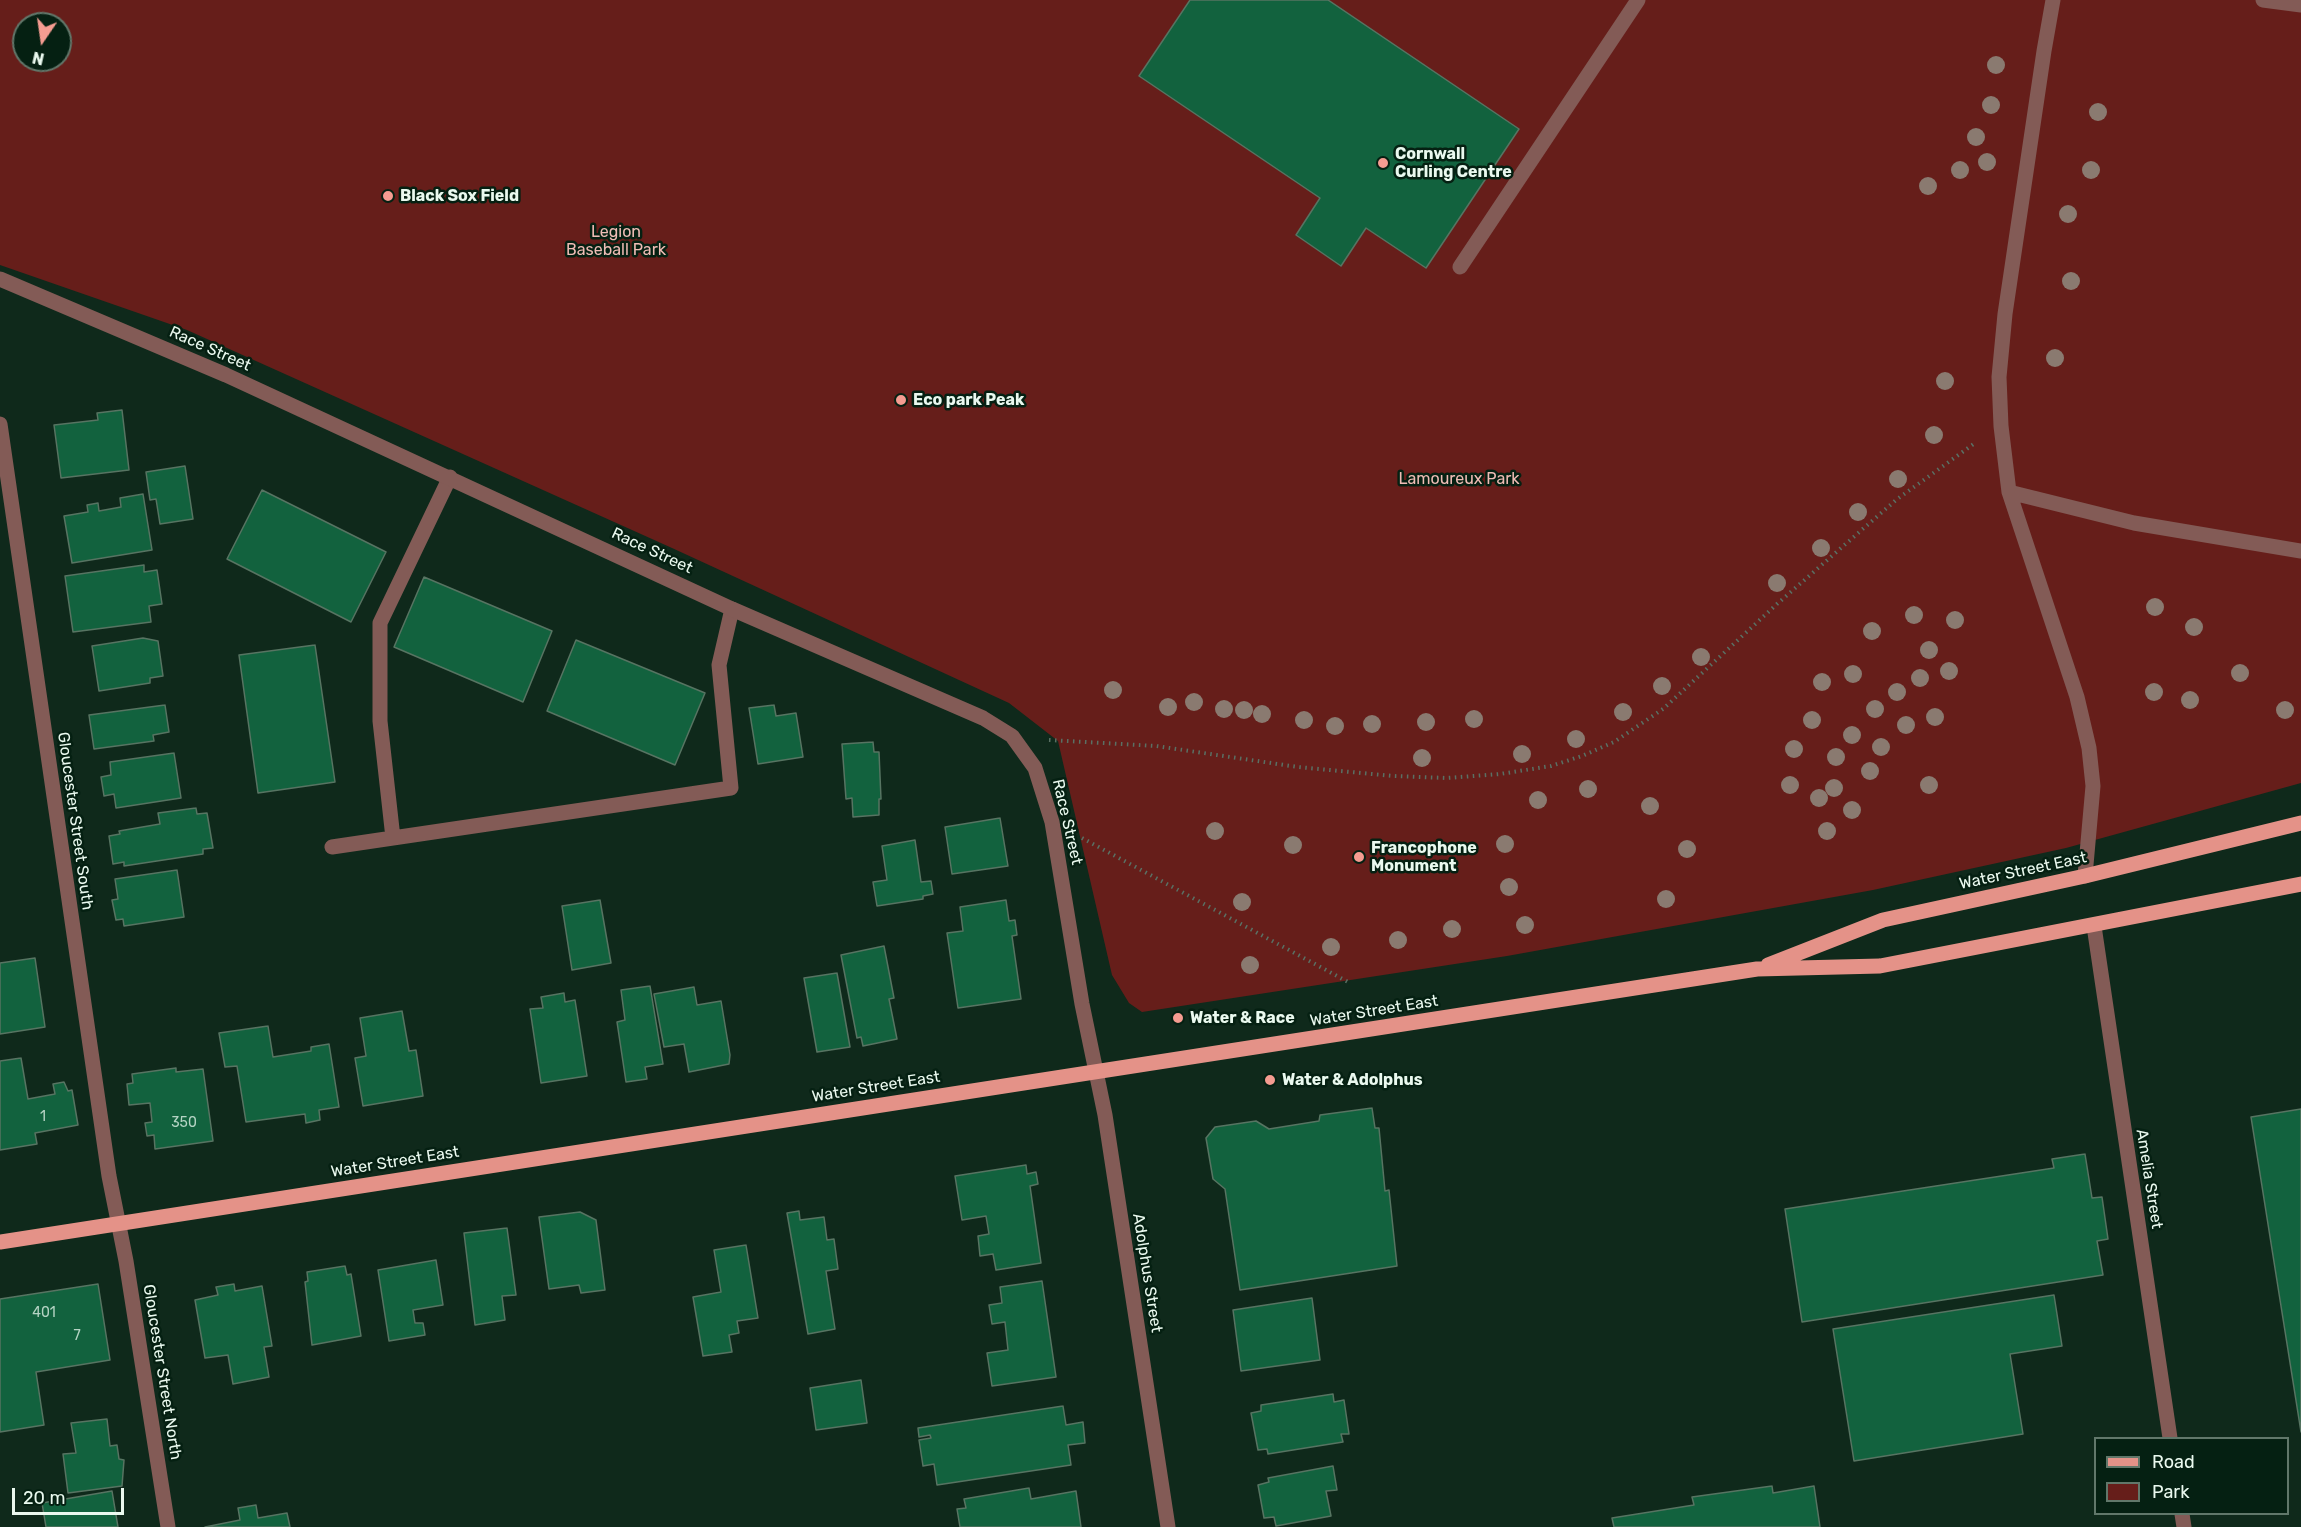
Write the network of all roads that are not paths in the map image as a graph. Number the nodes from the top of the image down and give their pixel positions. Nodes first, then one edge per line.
1 (1638, 0) edge
2 (2053, 0) edge
3 (2263, 0) edge
4 (2301, 5) edge
5 (1460, 267) dead end
6 (0, 279) edge
7 (0, 424) edge
8 (450, 477) junction
9 (2009, 492) junction
10 (2301, 552) edge
11 (732, 609) junction
12 (2301, 823) edge
13 (393, 838) junction
14 (332, 847) dead end
15 (2085, 876) junction
16 (2301, 884) edge
17 (2094, 926) junction
18 (1757, 969) junction
19 (1086, 1025) joint
20 (1096, 1071) junction
21 (118, 1223) junction
22 (0, 1242) edge
23 (2170, 1437) edge
24 (168, 1527) edge
25 (1168, 1527) edge

1 - 5 street
2 - 9 street
3 - 4 street
6 - 8 street, Race Street
7 - 21 street, Gloucester Street South
8 - 11 street, Race Street
8 - 13 street
9 - 10 street
9 - 15 street
11 - 13 street
11 - 19 street, Race Street
12 - 15 main road, Water Street East
13 - 14 street
15 - 18 main road, Water Street East
16 - 17 main road, Water Street East
17 - 18 main road, Water Street East
17 - 23 street, Amelia Street
18 - 20 main road, Water Street East
19 - 20 street, Adolphus Street
20 - 21 main road, Water Street East
20 - 25 street, Adolphus Street
21 - 22 main road, Water Street East
21 - 24 street, Gloucester Street North

